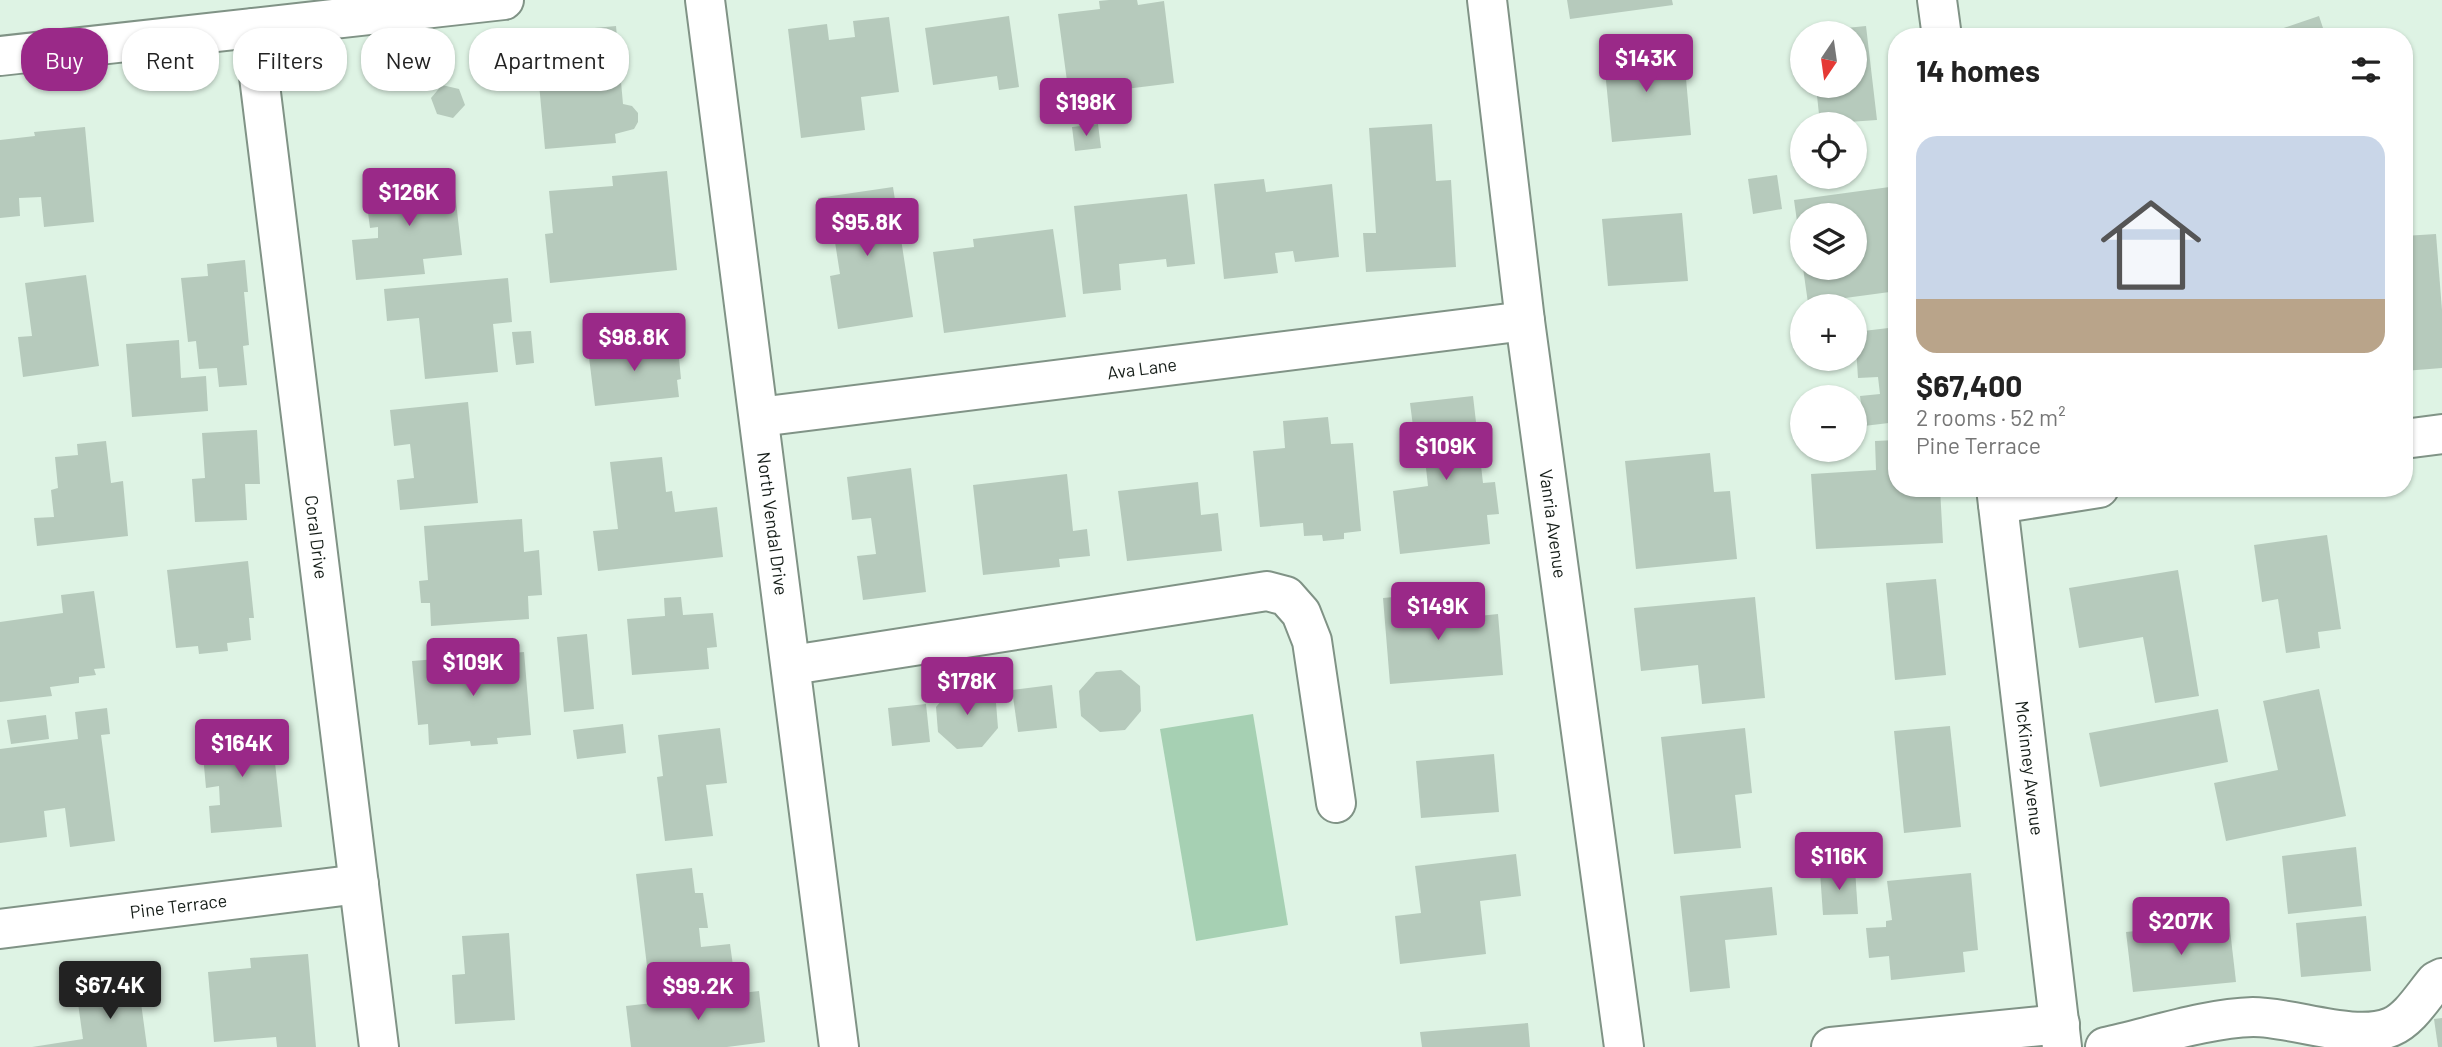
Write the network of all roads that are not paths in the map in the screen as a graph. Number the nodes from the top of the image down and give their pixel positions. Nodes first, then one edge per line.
1 (504, 0) edge
2 (705, 0) edge
3 (1487, 0) edge
4 (1937, 0) edge
5 (253, 28) edge
6 (1941, 28) edge
7 (233, 30) edge
8 (0, 56) edge
9 (261, 91) edge
10 (1525, 321) junction
11 (760, 417) junction
12 (2442, 433) edge
13 (2413, 438) edge
14 (1997, 497) edge
15 (792, 665) junction
16 (1336, 803) dead end
17 (359, 884) junction
18 (0, 929) edge
19 (2442, 978) edge
20 (2061, 1036) edge
21 (379, 1047) edge
22 (839, 1047) edge
23 (1623, 1047) edge
24 (1831, 1047) edge
25 (2105, 1047) edge

1 - 5 street
2 - 11 street, North Vendal Drive
3 - 10 street, Vanria Avenue
4 - 6 street
7 - 8 street
9 - 17 street, Coral Drive
10 - 11 street, Ava Lane
10 - 23 street, Vanria Avenue
11 - 15 street, North Vendal Drive
12 - 13 street
14 - 20 street, McKinney Avenue
15 - 16 street
15 - 22 street, North Vendal Drive
17 - 18 street, Pine Terrace
17 - 21 street, Coral Drive
19 - 25 street
20 - 24 street

